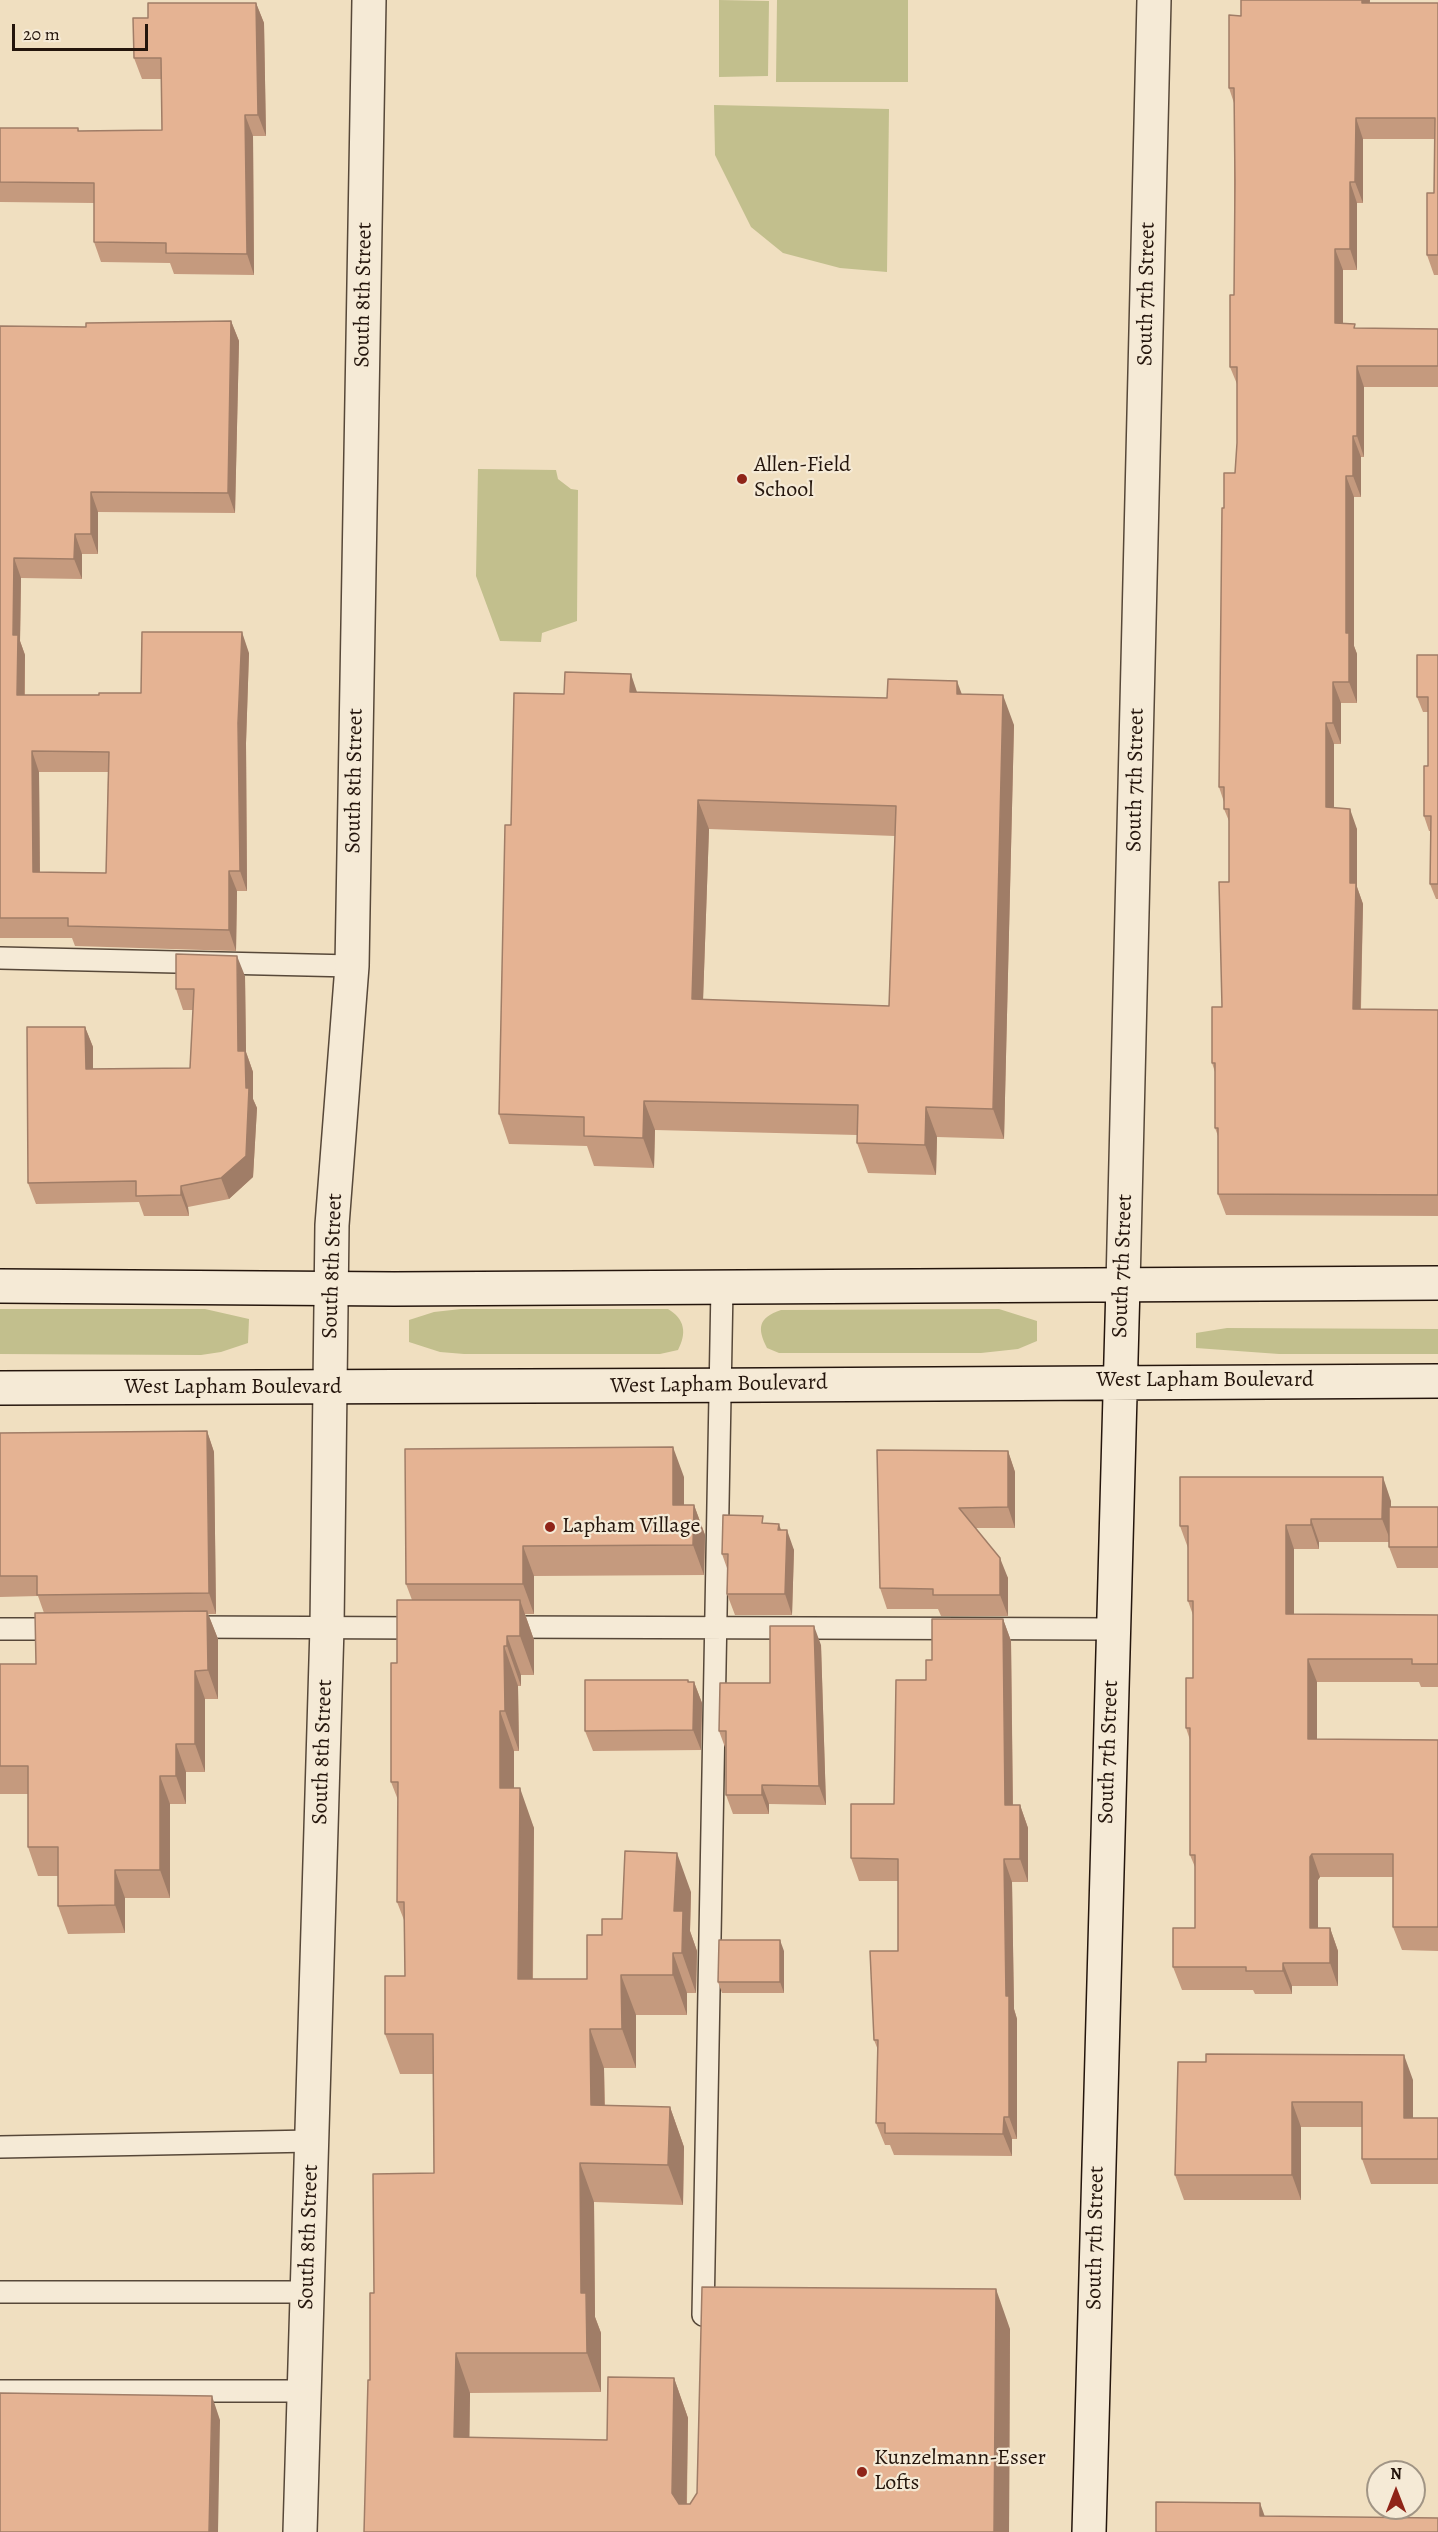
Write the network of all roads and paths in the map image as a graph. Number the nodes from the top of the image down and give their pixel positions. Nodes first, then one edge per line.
1 (369, 0) edge
2 (1154, 0) edge
3 (0, 958) edge
4 (352, 966) junction
5 (1438, 1283) edge
6 (1123, 1285) junction
7 (0, 1286) edge
8 (722, 1287) junction
9 (331, 1289) junction
10 (1119, 1381) junction
11 (1438, 1381) edge
12 (720, 1385) junction
13 (0, 1388) edge
14 (330, 1389) junction
15 (716, 1626) junction
16 (327, 1627) junction
17 (82, 1628) edge
18 (164, 1628) edge
19 (447, 1628) edge
20 (482, 1628) edge
21 (0, 1629) edge
22 (1112, 1629) junction
23 (312, 2142) junction
24 (0, 2147) edge
25 (0, 2292) edge
26 (307, 2292) junction
27 (703, 2330) edge
28 (0, 2391) edge
29 (304, 2391) junction
30 (300, 2532) edge
31 (1089, 2532) edge

1 - 4 street, South 8th Street
2 - 6 street, South 7th Street
3 - 4 lane
4 - 9 street, South 8th Street
5 - 6 street
6 - 8 street
6 - 10 street, South 7th Street
7 - 9 street
8 - 9 street
8 - 12 lane
9 - 14 street, South 8th Street
10 - 11 street, West Lapham Boulevard
10 - 12 street, West Lapham Boulevard
10 - 22 street, South 7th Street
12 - 14 street, West Lapham Boulevard
12 - 15 lane
13 - 14 street, West Lapham Boulevard
14 - 16 street, South 8th Street
15 - 20 lane
15 - 22 lane
15 - 27 lane
16 - 18 lane
16 - 19 lane
16 - 23 street, South 8th Street
17 - 21 lane
22 - 31 street, South 7th Street
23 - 24 lane
23 - 26 street, South 8th Street
25 - 26 lane
26 - 29 street, South 8th Street
28 - 29 lane
29 - 30 street, South 8th Street

